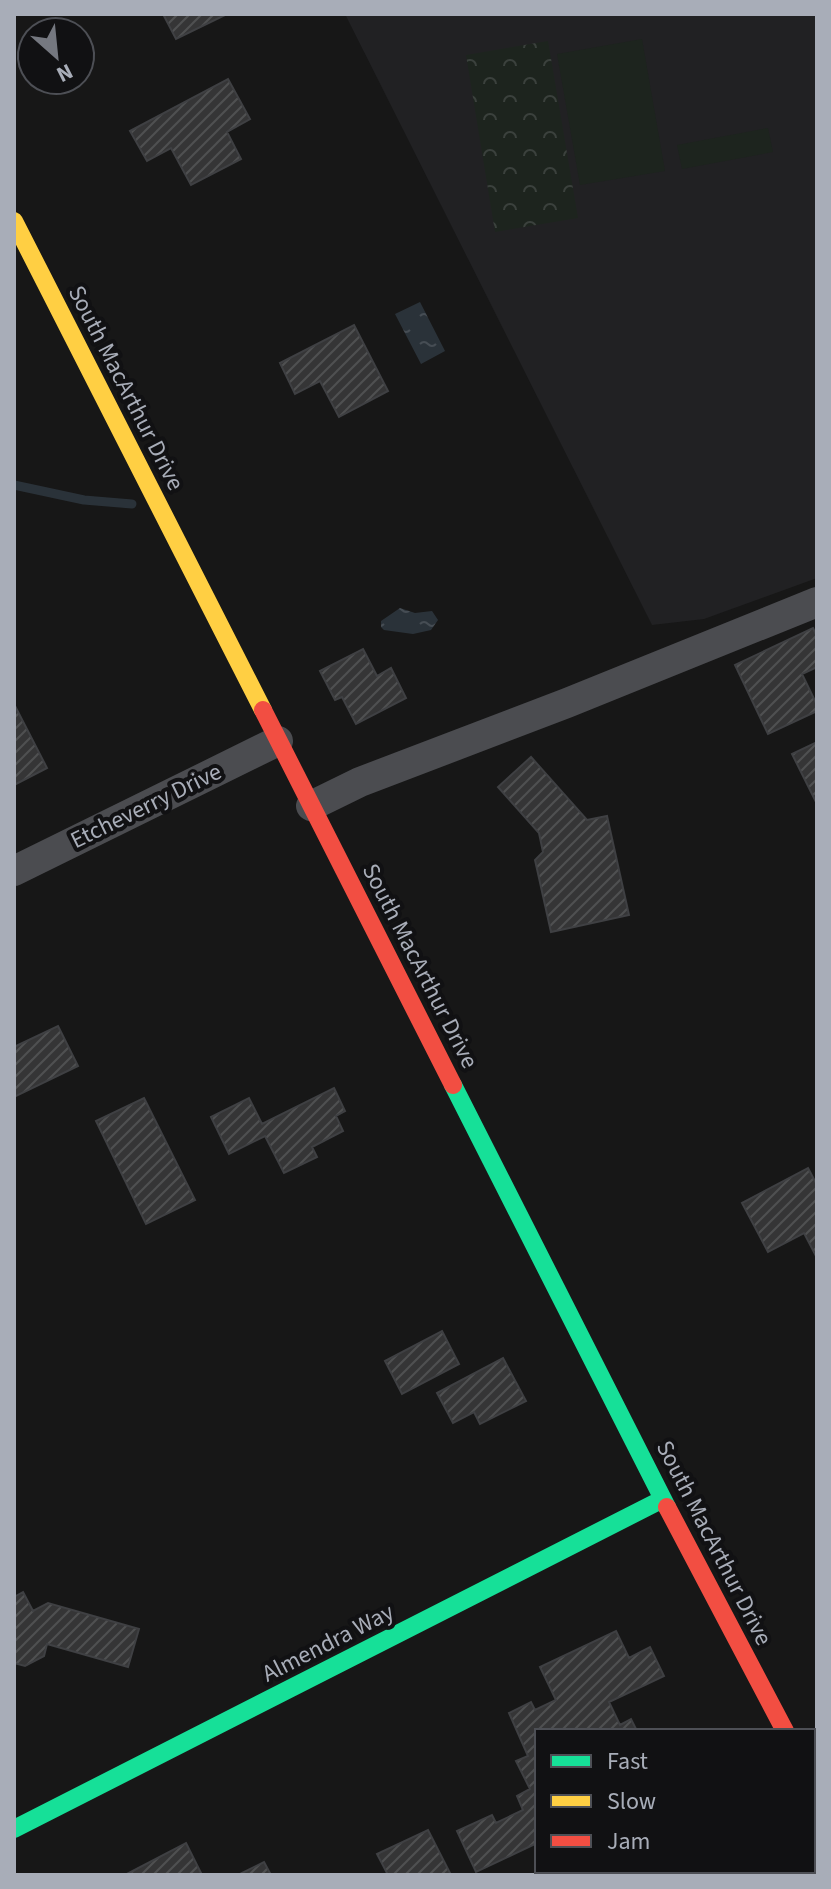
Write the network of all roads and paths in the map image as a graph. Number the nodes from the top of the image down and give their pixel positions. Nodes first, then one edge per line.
1 (14, 221) edge
2 (817, 602) edge
3 (278, 741) junction
4 (311, 806) junction
5 (14, 871) edge
6 (663, 1499) junction
7 (784, 1729) edge
8 (14, 1829) edge

1 - 3 street, South MacArthur Drive
2 - 4 street
3 - 4 street, South MacArthur Drive
3 - 5 street, Etcheverry Drive
4 - 6 street, South MacArthur Drive
6 - 7 street, South MacArthur Drive
6 - 8 street, Almendra Way

